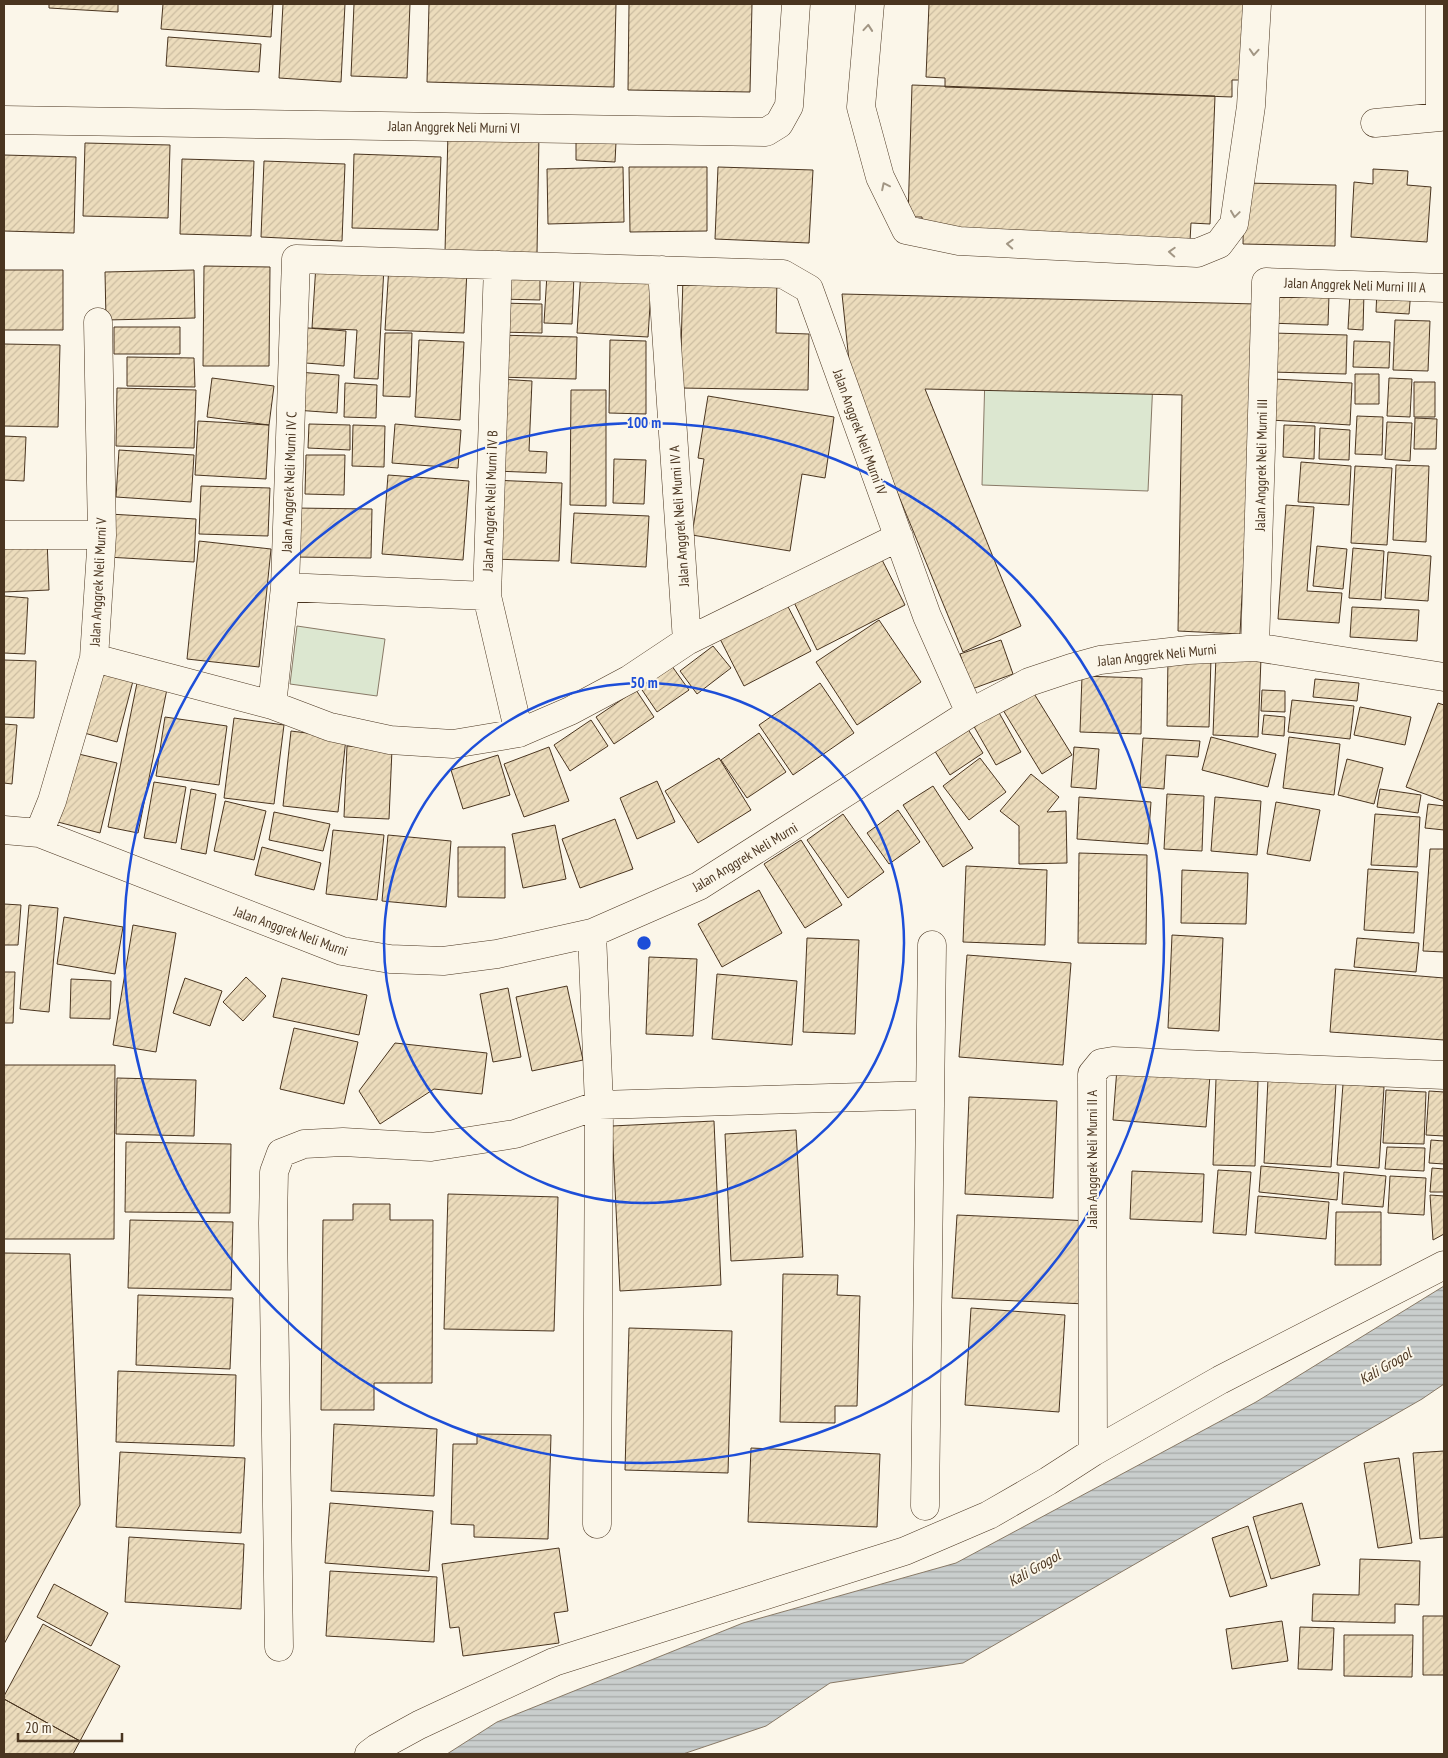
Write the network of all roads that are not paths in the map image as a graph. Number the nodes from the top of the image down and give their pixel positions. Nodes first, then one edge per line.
1 (796, 4) edge
2 (870, 4) edge
3 (1257, 4) edge
4 (1440, 4) edge
5 (1442, 117) edge
6 (4, 120) edge
7 (1375, 123) dead end
8 (296, 259) joint
9 (498, 265) junction
10 (662, 270) junction
11 (1266, 282) joint
12 (1444, 288) edge
13 (98, 322) dead end
14 (4, 535) edge
15 (102, 535) junction
16 (899, 537) junction
17 (286, 587) junction
18 (487, 596) junction
19 (687, 641) junction
20 (1255, 647) junction
21 (94, 658) junction
22 (1444, 677) edge
23 (272, 705) junction
24 (970, 713) junction
25 (519, 733) junction
26 (4, 830) edge
27 (39, 833) junction
28 (592, 933) junction
29 (932, 945) dead end
30 (1444, 1075) edge
31 (930, 1095) junction
32 (599, 1106) junction
33 (1444, 1265) edge
34 (1093, 1452) junction
35 (925, 1506) dead end
36 (597, 1524) dead end
37 (280, 1647) dead end
38 (369, 1754) edge

1 - 6 street, Jalan Anggrek Neli Murni VI
3 -> 2 street
4 - 5 street
5 - 7 street
8 - 9 street, Jalan Anggrek Neli Murni IV
8 - 17 street, Jalan Anggrek Neli Murni IV C
9 - 10 street, Jalan Anggrek Neli Murni IV
9 - 18 street, Jalan Anggrek Neli Murni IV B
10 - 16 street, Jalan Anggrek Neli Murni IV
10 - 19 street, Jalan Anggrek Neli Murni IV A
11 - 12 street, Jalan Anggrek Neli Murni III A
11 - 20 street, Jalan Anggrek Neli Murni III
13 - 15 street, Jalan Anggrek Neli Murni V
14 - 15 street
15 - 21 street, Jalan Anggrek Neli Murni V
16 - 19 street
16 - 24 street, Jalan Anggrek Neli Murni IV
17 - 18 street
17 - 23 street, Jalan Anggrek Neli Murni IV C
18 - 25 street, Jalan Anggrek Neli Murni IV B
19 - 25 street
20 - 22 street, Jalan Anggrek Neli Murni
20 - 24 street, Jalan Anggrek Neli Murni
21 - 23 street
21 - 27 street, Jalan Anggrek Neli Murni V
23 - 25 street
24 - 28 street, Jalan Anggrek Neli Murni
26 - 27 street, Jalan Anggrek Neli Murni
27 - 28 street, Jalan Anggrek Neli Murni
28 - 32 street
29 - 31 street
30 - 34 street, Jalan Anggrek Neli Murni II A
31 - 32 street
31 - 35 street
32 - 36 street
32 - 37 street
33 - 34 street
34 - 38 street

